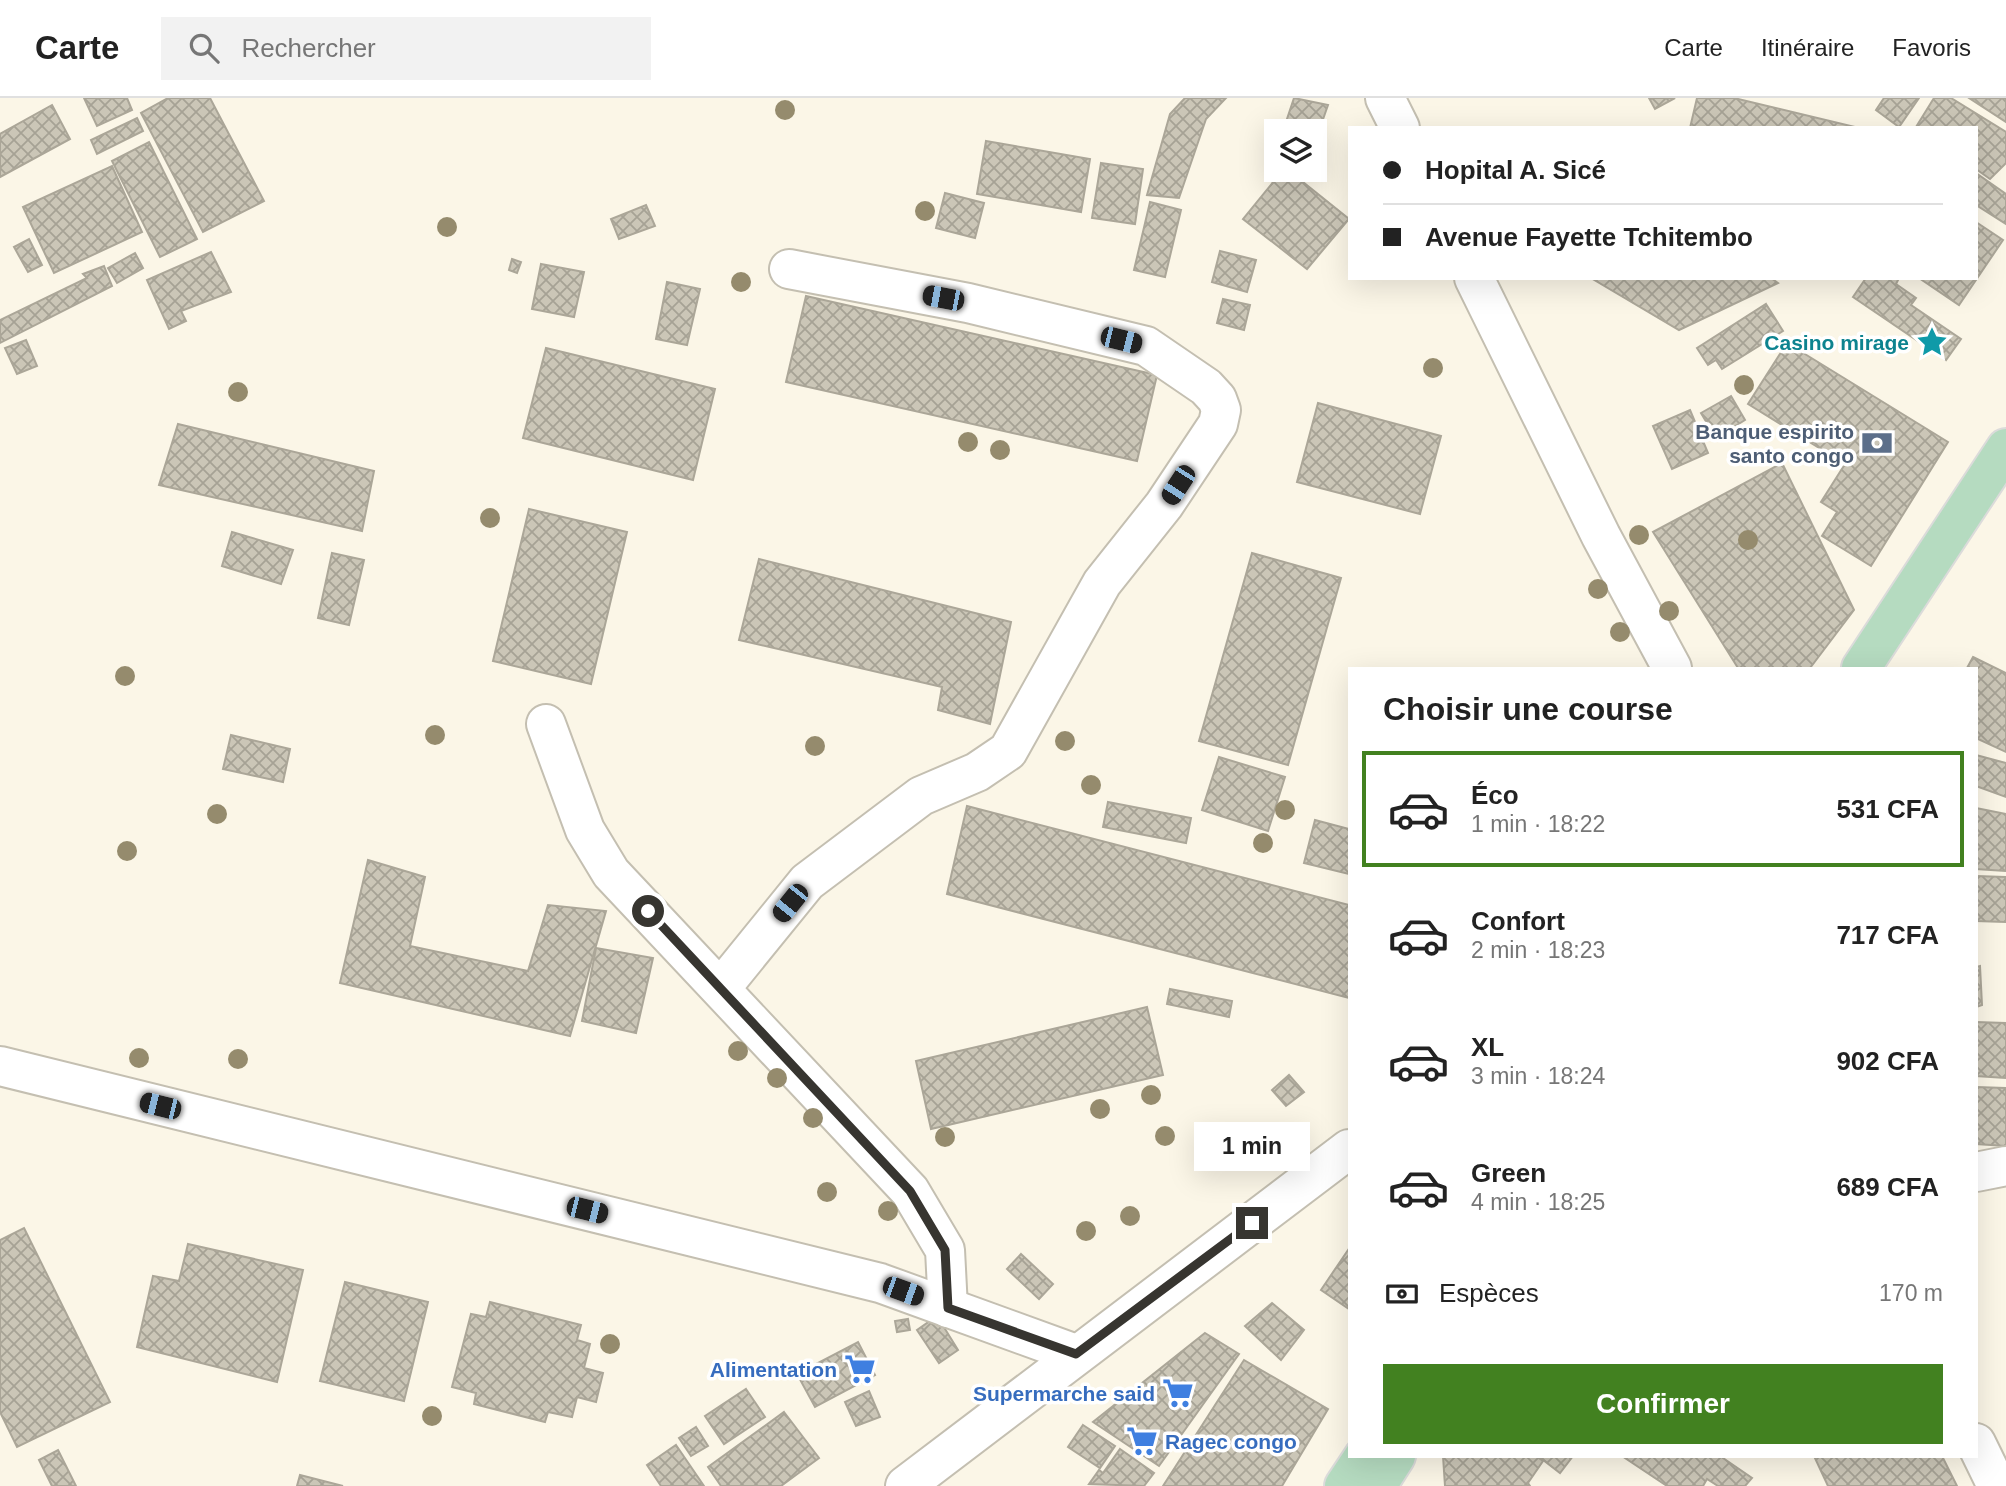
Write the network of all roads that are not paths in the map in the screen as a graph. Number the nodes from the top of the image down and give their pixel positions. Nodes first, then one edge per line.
1 (1385, 98) edge
2 (1399, 126) edge
3 (789, 269) dead end
4 (1475, 280) edge
5 (2006, 448) edge
6 (2006, 491) edge
7 (1671, 667) edge
8 (1862, 667) edge
9 (1891, 667) edge
10 (546, 724) dead end
11 (721, 988) junction
12 (0, 1066) edge
13 (1346, 1153) edge
14 (2006, 1166) edge
15 (1978, 1172) edge
16 (948, 1308) junction
17 (1076, 1354) junction
18 (1978, 1447) edge
19 (1363, 1458) edge
20 (1395, 1458) edge
21 (905, 1486) edge
22 (1344, 1486) edge
23 (1377, 1486) edge
24 (1997, 1486) edge

1 - 2 street
3 - 11 street
4 - 7 street
5 - 8 main road
6 - 9 main road
10 - 11 street
11 - 16 street
12 - 16 street
13 - 17 street
14 - 15 street
16 - 17 street
17 - 21 street
18 - 24 street
19 - 22 main road
20 - 23 main road

